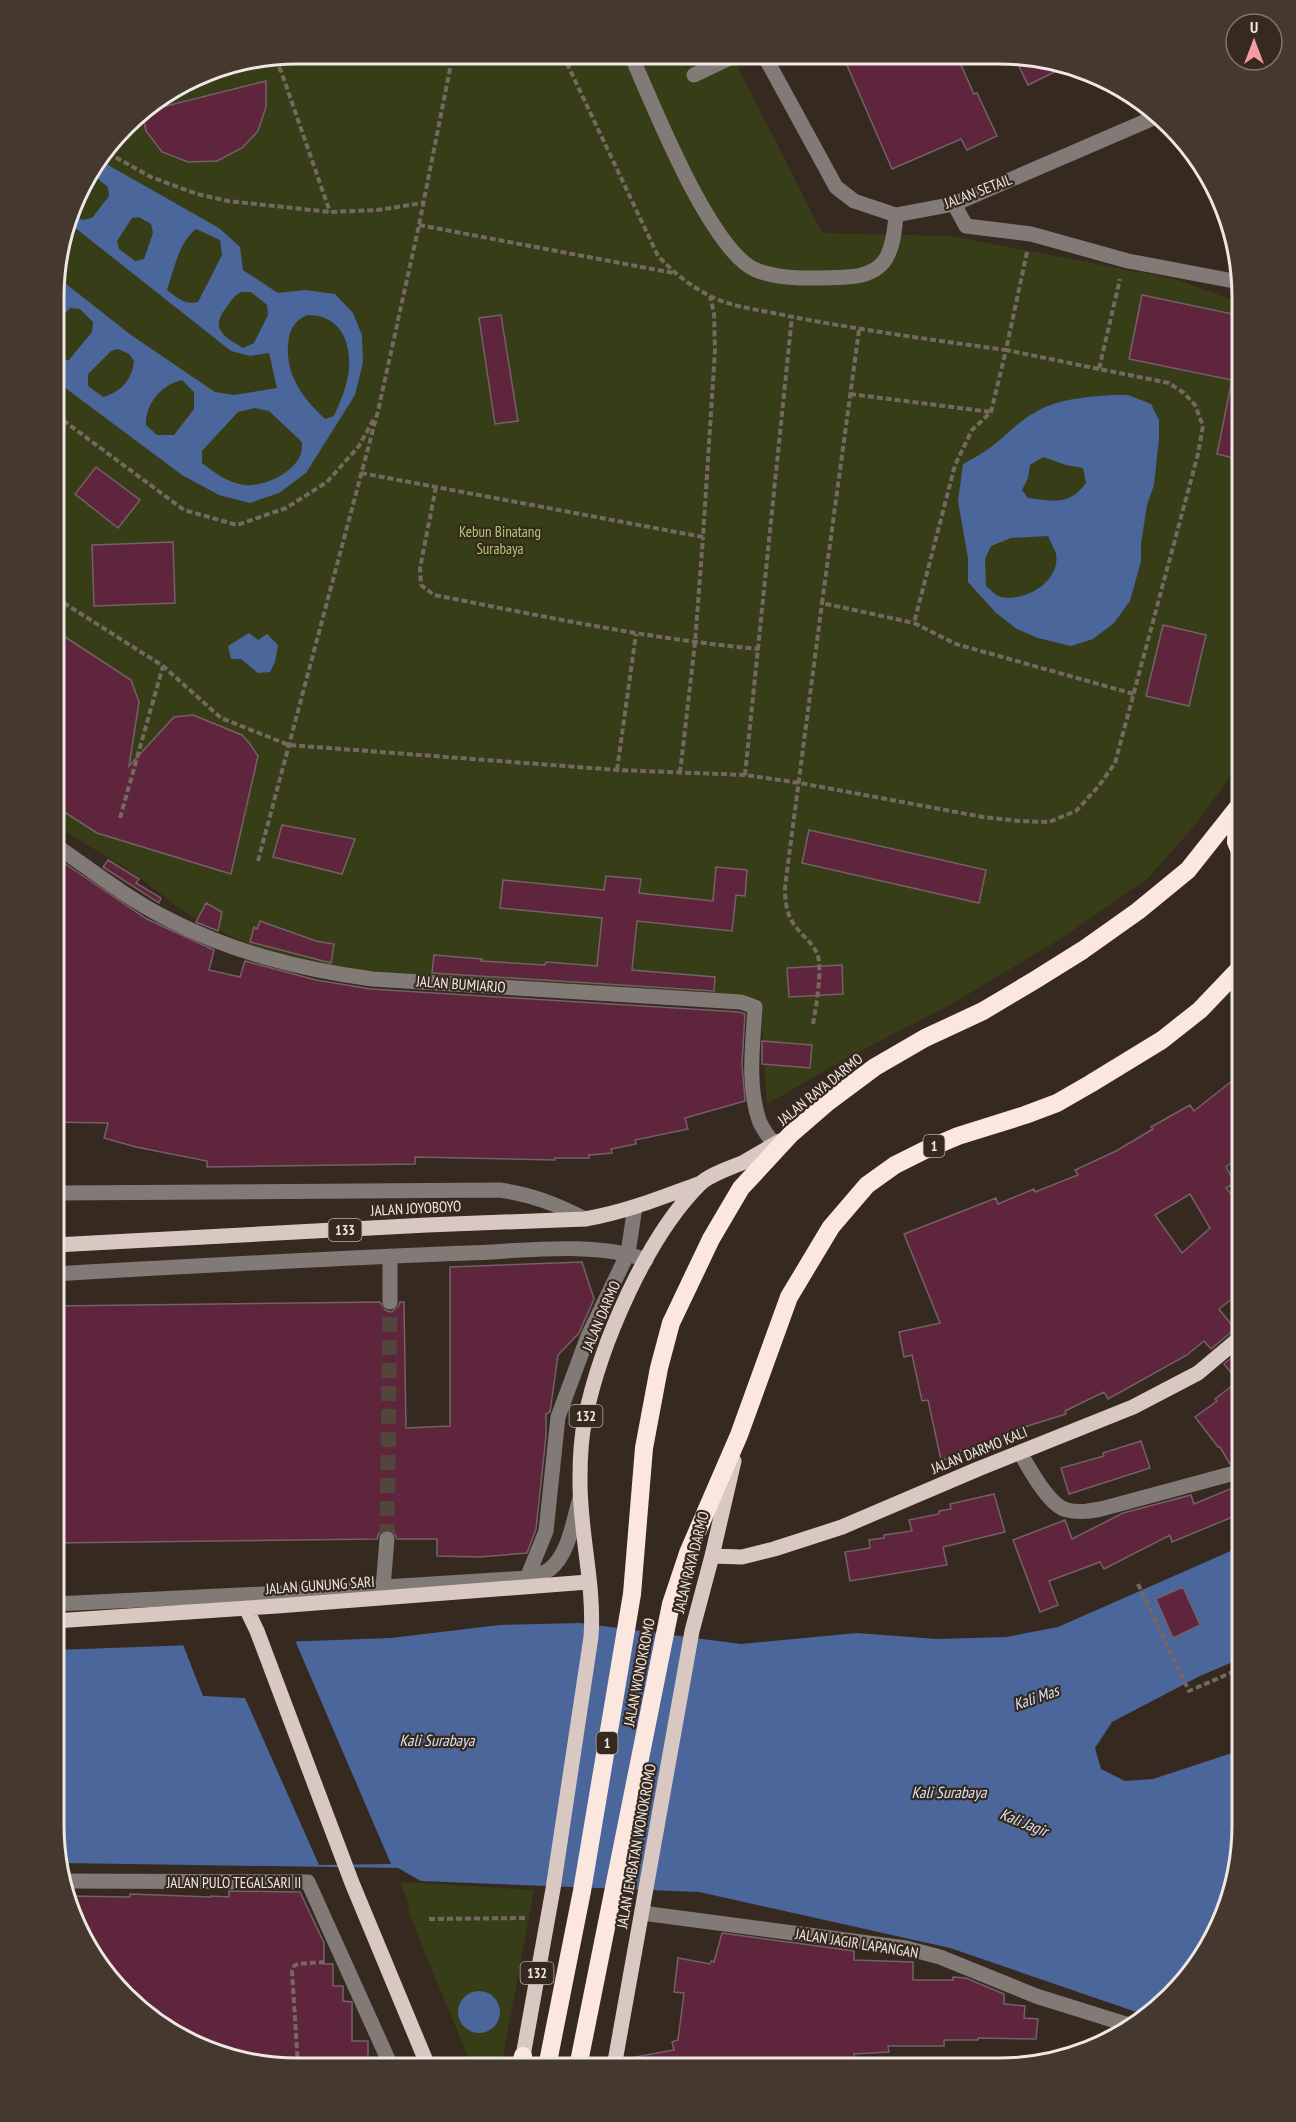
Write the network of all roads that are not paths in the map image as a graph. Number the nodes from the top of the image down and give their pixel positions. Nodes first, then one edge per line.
1 (635, 64) edge
2 (717, 64) edge
3 (769, 64) edge
4 (694, 75) dead end
5 (1149, 120) edge
6 (954, 204) junction
7 (896, 215) junction
8 (1231, 280) edge
9 (1232, 815) edge
10 (64, 851) edge
11 (1232, 976) edge
12 (791, 1134) junction
13 (774, 1144) junction
14 (701, 1183) junction
15 (64, 1193) edge
16 (635, 1207) junction
17 (585, 1219) junction
18 (64, 1245) edge
19 (628, 1253) junction
20 (390, 1256) junction
21 (646, 1260) junction
22 (64, 1274) edge
23 (390, 1302) tunnel mouth
24 (1232, 1344) edge
25 (739, 1435) junction
26 (1020, 1453) junction
27 (1232, 1475) edge
28 (580, 1496) junction
29 (387, 1539) tunnel mouth
30 (712, 1556) junction
31 (527, 1578) junction
32 (588, 1582) junction
33 (383, 1588) junction
34 (632, 1594) joint
35 (64, 1604) edge
36 (246, 1608) junction
37 (64, 1620) edge
38 (692, 1631) joint
39 (71, 1881) edge
40 (642, 1913) junction
41 (1121, 2022) edge
42 (387, 2058) edge
43 (425, 2058) edge
44 (523, 2058) edge
45 (549, 2058) edge
46 (580, 2058) edge
47 (616, 2058) edge

1 - 7 street
2 - 4 street
3 - 7 street, JALAN SETAIL
5 - 6 street, JALAN SETAIL
6 - 7 street, JALAN SETAIL
6 - 8 street
9 - 12 highway, JALAN RAYA DARMO / 1
10 - 13 street, JALAN BUMIARJO
11 - 25 highway, JALAN RAYA DARMO / 1
12 - 13 main road, JALAN DARMO / 133
12 - 34 highway, JALAN RAYA DARMO / 1
13 - 14 main road, JALAN DARMO / 133
14 - 16 main road, JALAN JOYOBOYO / 133
14 - 21 main road, JALAN DARMO / 132
15 - 17 street
16 - 17 main road, JALAN JOYOBOYO / 133
16 - 19 street
17 - 18 main road, JALAN JOYOBOYO / 133
19 - 20 street
19 - 21 street
19 - 31 street
20 - 22 street
20 - 23 street
21 - 28 main road, JALAN DARMO / 132
24 - 26 main road, JALAN DARMO KALI
25 - 30 main road, JALAN RAYA DARMO
25 - 46 highway, JALAN WONOKROMO / 1
26 - 27 street
26 - 30 main road, JALAN DARMO KALI
28 - 31 street
28 - 32 main road, JALAN DARMO / 132
29 - 33 street
30 - 38 main road, JALAN RAYA DARMO
31 - 33 street
32 - 36 main road, JALAN GUNUNG SARI
32 - 44 main road, 132
33 - 35 street
34 - 45 highway, JALAN WONOKROMO / 1
36 - 37 main road, JALAN GUNUNG SARI
36 - 43 main road
38 - 40 main road, JALAN JEMBATAN WONOKROMO
39 - 42 street, JALAN PULO TEGALSARI II
40 - 41 street, JALAN JAGIR LAPANGAN
40 - 47 main road, JALAN JEMBATAN WONOKROMO

